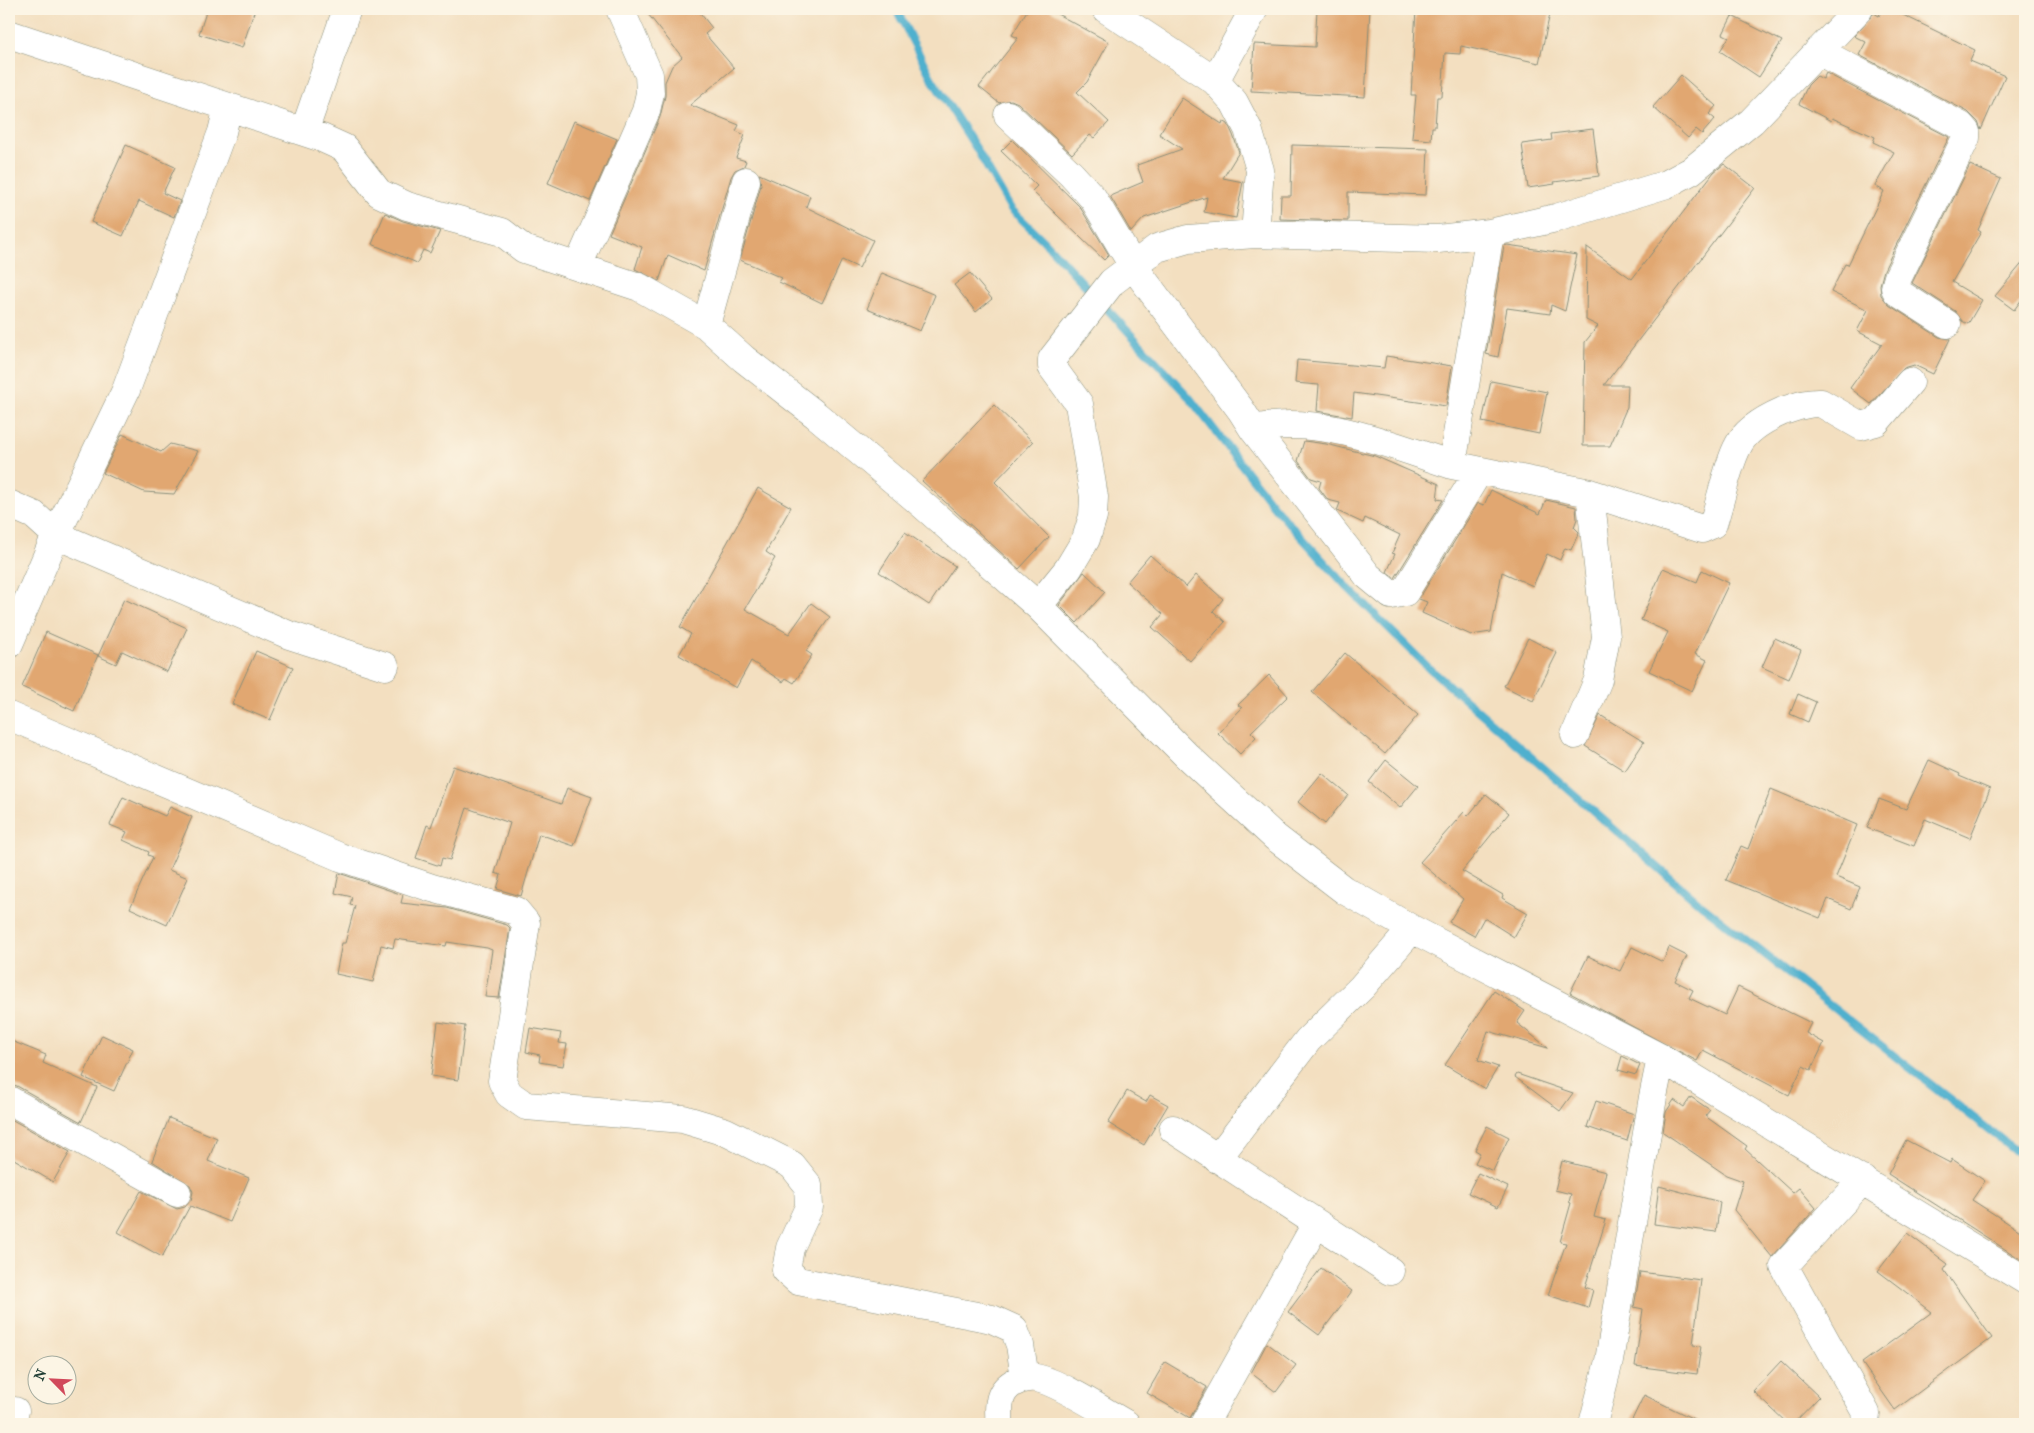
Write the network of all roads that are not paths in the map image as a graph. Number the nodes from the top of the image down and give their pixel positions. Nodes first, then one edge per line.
1 (347, 9) edge
2 (1106, 9) edge
3 (1254, 9) edge
4 (1855, 10) edge
5 (622, 13) edge
6 (9, 34) edge
7 (1818, 51) junction
8 (1215, 81) junction
9 (1008, 115) dead end
10 (222, 128) junction
11 (304, 132) junction
12 (746, 181) dead end
13 (1490, 233) junction
14 (1255, 234) junction
15 (578, 266) junction
16 (1133, 266) junction
17 (706, 324) junction
18 (1946, 324) dead end
19 (1910, 382) dead end
20 (1247, 419) junction
21 (1454, 456) junction
22 (1479, 472) junction
23 (1590, 494) junction
24 (9, 504) edge
25 (56, 535) junction
26 (1038, 606) junction
27 (9, 644) edge
28 (385, 666) dead end
29 (9, 716) edge
30 (1575, 736) dead end
31 (1412, 929) junction
32 (1661, 1058) junction
33 (9, 1100) edge
34 (1173, 1129) dead end
35 (1217, 1159) junction
36 (1863, 1180) junction
37 (177, 1193) dead end
38 (1316, 1224) junction
39 (1390, 1271) dead end
40 (2025, 1280) edge
41 (1026, 1378) junction
42 (999, 1424) edge
43 (1126, 1424) edge
44 (1204, 1424) edge
45 (1593, 1424) edge
46 (1865, 1424) edge

1 - 11 street
2 - 8 street
3 - 8 street
4 - 7 street
5 - 15 street
6 - 10 street
7 - 13 street
7 - 18 street
8 - 14 street
9 - 16 street
10 - 11 street
10 - 25 street
11 - 15 street
12 - 17 street
13 - 14 street
13 - 21 street
14 - 16 street
15 - 17 street
16 - 20 street
16 - 26 street
17 - 26 street
19 - 23 street
20 - 21 street
20 - 22 street
21 - 22 street
22 - 23 street
23 - 30 street
24 - 25 street
25 - 27 street
25 - 28 street
26 - 31 street
29 - 41 street
31 - 32 street
31 - 35 street
32 - 36 street
32 - 45 street
33 - 37 street
34 - 35 street
35 - 38 street
36 - 40 street
36 - 46 street
38 - 39 street
38 - 44 street
41 - 42 street
41 - 43 street

